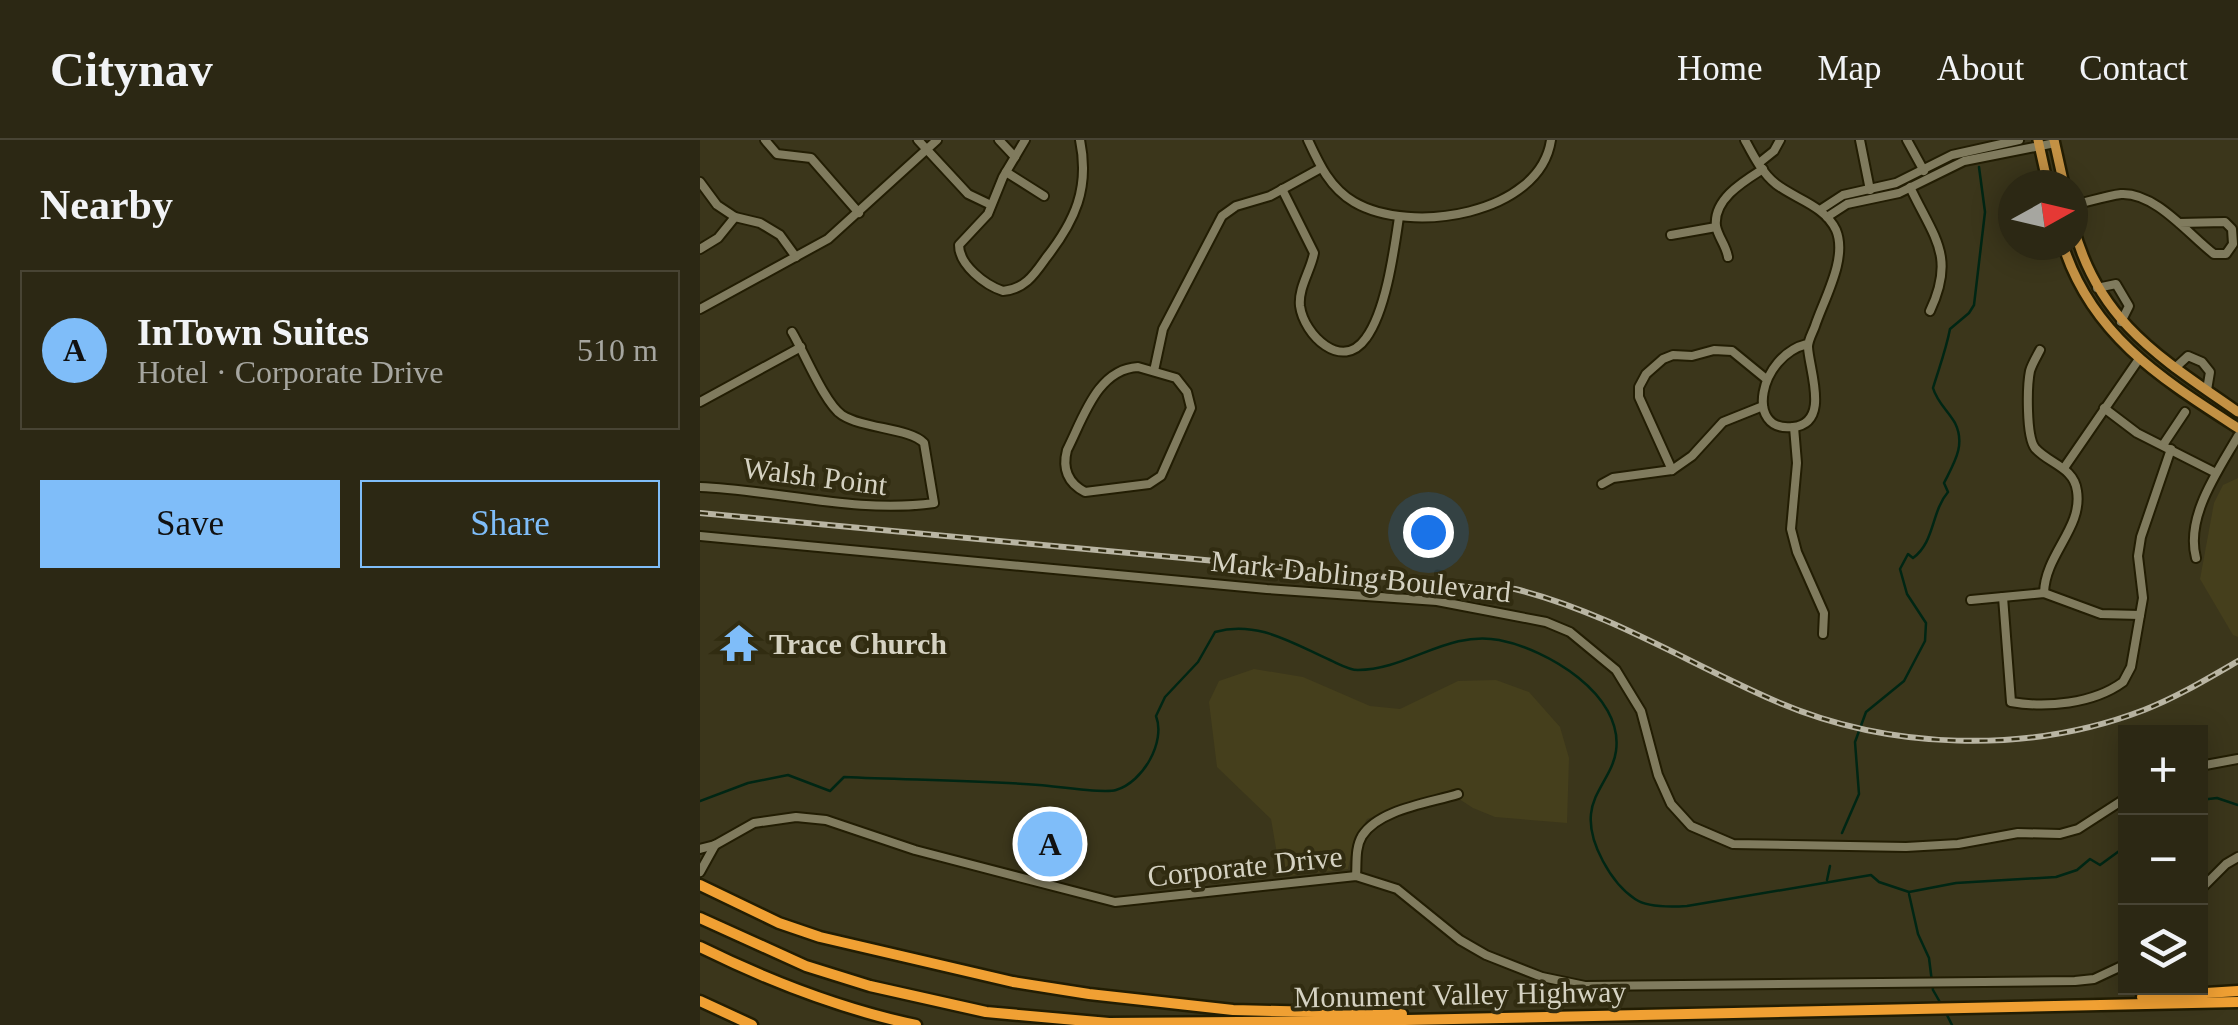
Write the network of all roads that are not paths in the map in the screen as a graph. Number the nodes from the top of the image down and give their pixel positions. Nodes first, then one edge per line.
1 (765, 140) edge
2 (918, 140) edge
3 (936, 140) edge
4 (998, 140) edge
5 (1025, 140) edge
6 (1080, 140) edge
7 (1308, 140) edge
8 (1551, 140) edge
9 (1745, 140) edge
10 (1780, 140) edge
11 (1860, 140) edge
12 (1907, 140) edge
13 (2019, 140) edge
14 (2054, 141) edge
15 (2039, 143) edge
16 (926, 150) junction
17 (1015, 156) junction
18 (1761, 166) junction
19 (1321, 168) junction
20 (2045, 170) edge
21 (2061, 170) edge
22 (1006, 172) junction
23 (1926, 174) junction
24 (700, 182) edge
25 (1908, 183) junction
26 (1282, 189) junction
27 (1870, 192) junction
28 (1044, 196) dead end
29 (2088, 201) edge
30 (991, 205) junction
31 (859, 214) junction
32 (1823, 214) junction
33 (734, 217) junction
34 (1399, 217) junction
35 (2179, 223) junction
36 (1716, 227) junction
37 (1671, 235) dead end
38 (700, 249) edge
39 (796, 257) junction
40 (1728, 257) dead end
41 (2069, 260) edge
42 (2086, 260) edge
43 (2097, 288) junction
44 (700, 309) edge
45 (1930, 311) dead end
46 (2121, 322) junction
47 (792, 332) dead end
48 (1808, 344) junction
49 (801, 348) junction
50 (2040, 350) dead end
51 (2139, 360) junction
52 (2175, 368) junction
53 (1154, 371) junction
54 (1766, 378) junction
55 (2207, 390) junction
56 (700, 402) edge
57 (1763, 406) junction
58 (2104, 408) junction
59 (2185, 412) dead end
60 (2238, 412) edge
61 (1794, 427) junction
62 (2238, 428) edge
63 (2238, 436) edge
64 (2167, 447) junction
65 (2064, 468) junction
66 (1672, 470) junction
67 (2216, 473) junction
68 (1602, 484) dead end
69 (700, 487) edge
70 (700, 536) edge
71 (2196, 558) dead end
72 (2044, 593) junction
73 (2003, 597) junction
74 (1972, 600) dead end
75 (2140, 615) junction
76 (1822, 634) dead end
77 (2238, 759) edge
78 (2208, 765) edge
79 (1458, 794) dead end
80 (2118, 803) edge
81 (715, 845) junction
82 (700, 849) edge
83 (2238, 857) edge
84 (700, 872) edge
85 (1356, 876) junction
86 (2208, 883) edge
87 (700, 886) edge
88 (700, 918) edge
89 (700, 947) edge
90 (2118, 968) edge
91 (2238, 991) edge
92 (700, 1001) edge
93 (2238, 1002) edge
94 (2056, 1005) junction
95 (1432, 1020) junction
96 (752, 1025) edge
97 (916, 1025) edge

1 - 31 street
2 - 16 street
3 - 16 street
4 - 17 street
5 - 17 street
6 - 30 street
7 - 19 street
8 - 34 street
9 - 18 street
10 - 18 street
11 - 27 street
12 - 23 street
13 - 23 street
14 - 15 street
14 - 21 main road
15 - 20 main road
15 - 23 street
16 - 30 street
16 - 31 street
17 - 22 street
18 - 32 street
18 - 36 street
19 - 26 street
19 - 34 street
22 - 28 street
22 - 30 street
23 - 25 street
24 - 33 street
25 - 27 street
25 - 45 street
26 - 34 street
26 - 53 street
27 - 32 street
29 - 35 street
31 - 39 street
32 - 48 street
33 - 38 street
33 - 39 street
35 - 35 street
36 - 37 street
36 - 40 street
39 - 44 street
41 - 51 main road
42 - 43 main road
43 - 46 main road
43 - 46 street
46 - 52 main road
47 - 49 street, Walsh Point
48 - 54 street
48 - 61 street
49 - 56 street
49 - 69 street, Walsh Point
50 - 65 street
51 - 58 street
51 - 62 main road
52 - 55 main road
52 - 55 street
53 - 53 street
54 - 57 street
54 - 66 street
55 - 60 main road
57 - 61 street
57 - 66 street
58 - 64 street
58 - 65 street
59 - 64 street
61 - 76 street
63 - 67 street
64 - 67 street
64 - 75 street
65 - 72 street
66 - 68 street
67 - 71 street
70 - 80 street, Mark Dabling Boulevard
72 - 73 street
72 - 75 street
73 - 74 street
73 - 75 street
77 - 78 street
79 - 85 street
81 - 82 street, Corporate Drive
81 - 84 street
81 - 85 street, Corporate Drive
83 - 86 street
85 - 90 street, Corporate Drive
87 - 95 highway
88 - 95 highway, Monument Valley Highway
89 - 97 highway
91 - 94 highway
92 - 96 highway
93 - 94 highway, Monument Valley Highway
94 - 95 highway, Monument Valley Highway

